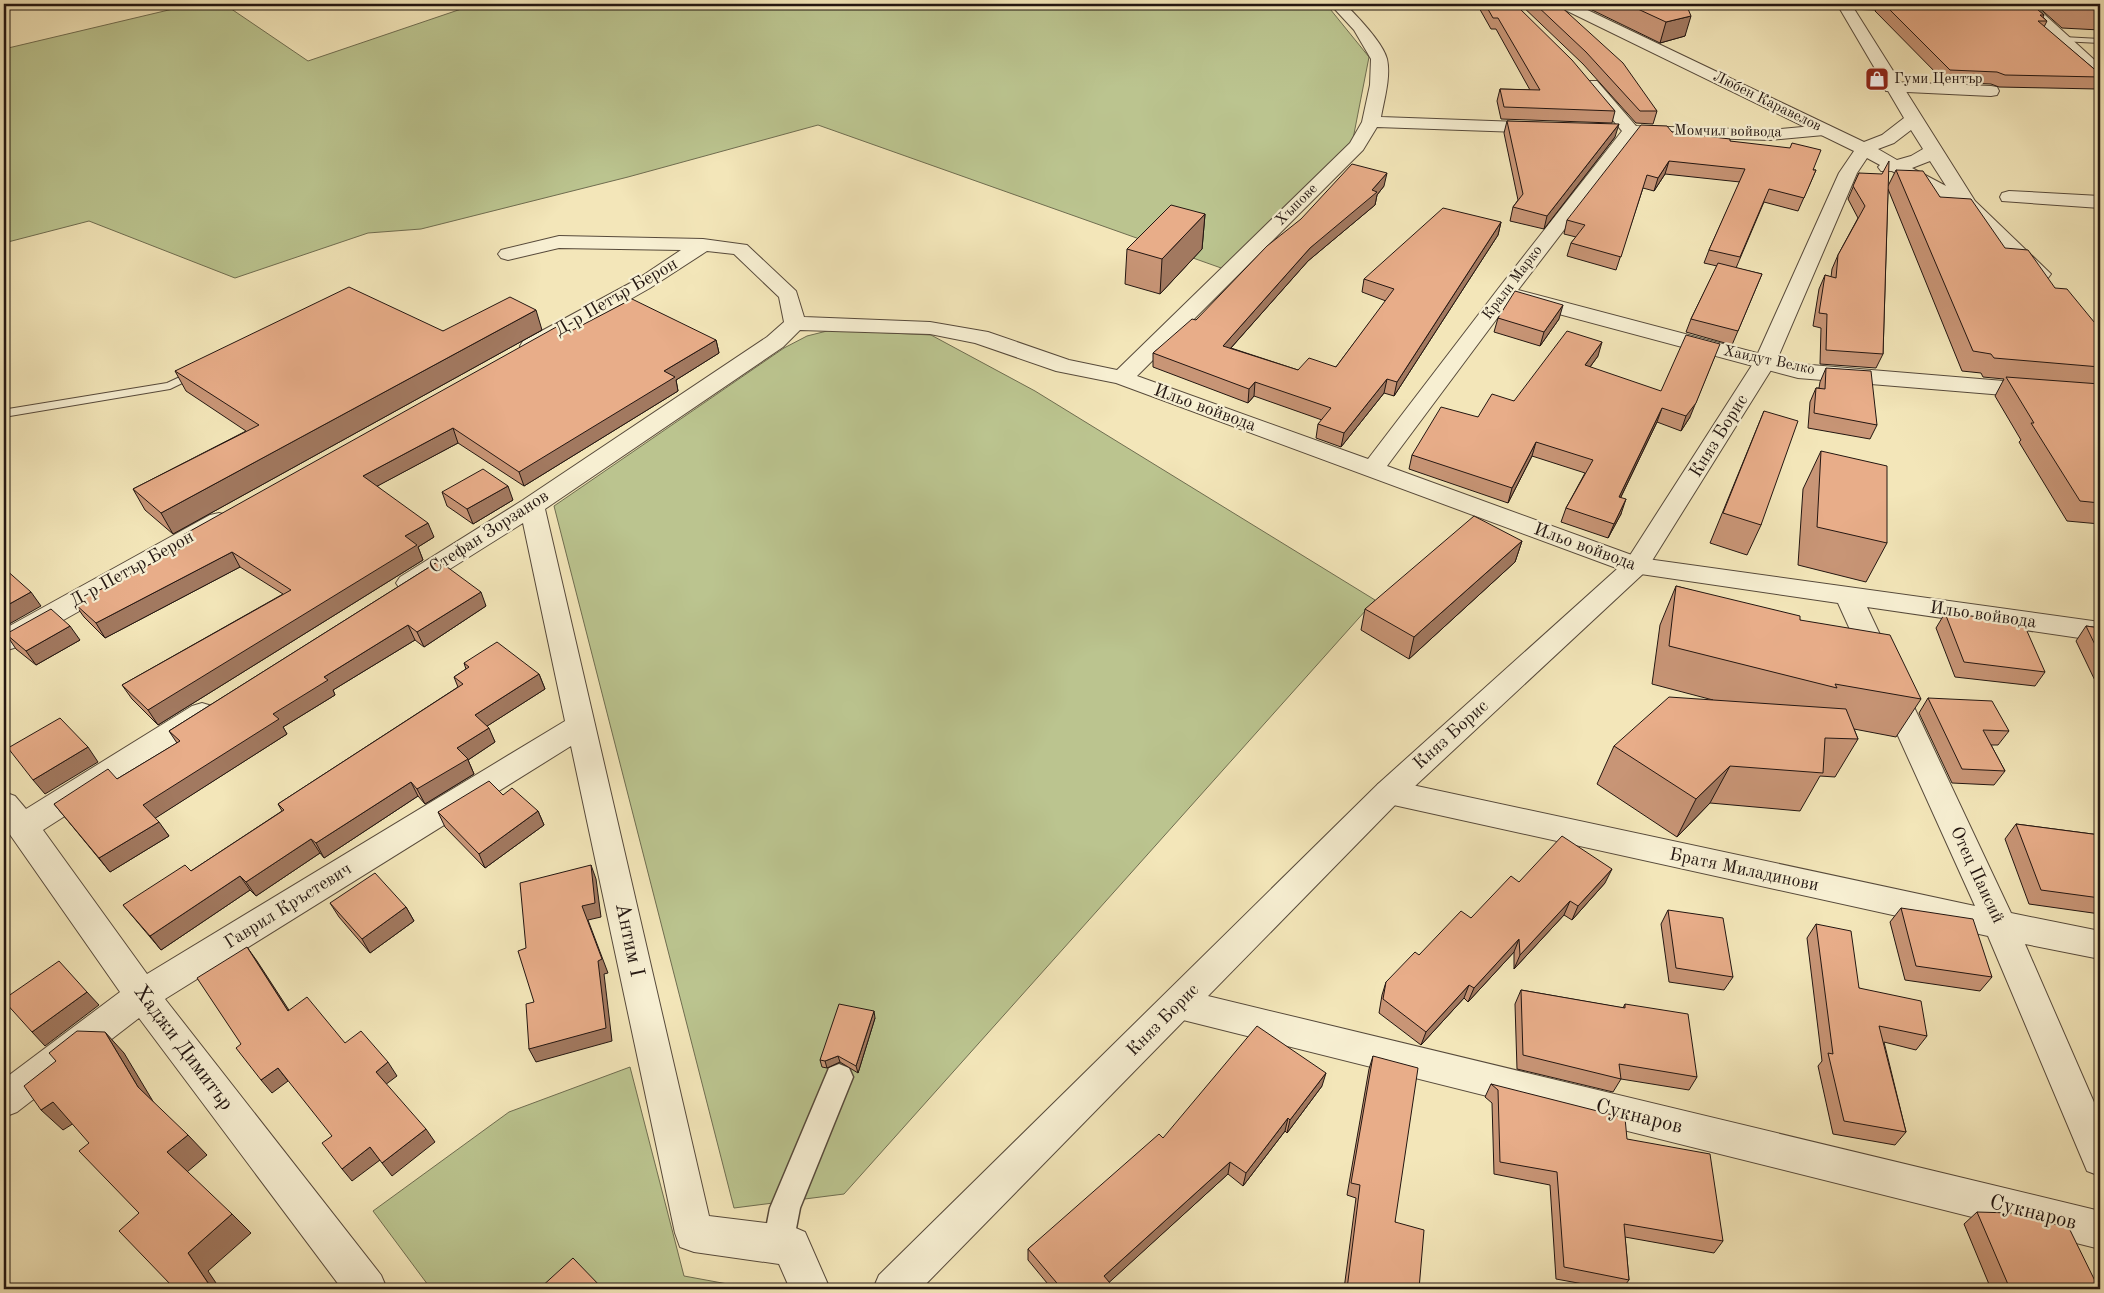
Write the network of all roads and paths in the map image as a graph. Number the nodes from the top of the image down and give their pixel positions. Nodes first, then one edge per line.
1 (1336, 4) edge
2 (1564, 4) edge
3 (1835, 4) edge
4 (1844, 4) edge
5 (1931, 6) edge
6 (2020, 7) edge
7 (2063, 39) junction
8 (2100, 41) edge
9 (2100, 73) edge
10 (1582, 75) edge
11 (1892, 86) junction
12 (1991, 91) dead end
13 (1913, 120) junction
14 (1371, 122) junction
15 (1561, 128) edge
16 (1824, 130) junction
17 (1621, 131) junction
18 (1864, 149) junction
19 (1932, 150) junction
20 (1894, 165) junction
21 (1848, 173) junction
22 (2009, 197) dead end
23 (2100, 202) edge
24 (1968, 205) junction
25 (703, 245) junction
26 (508, 254) dead end
27 (2052, 285) edge
28 (1504, 293) junction
29 (795, 323) junction
30 (513, 357) edge
31 (1765, 362) junction
32 (212, 365) edge
33 (1122, 378) junction
34 (2100, 396) edge
35 (4, 414) edge
36 (1373, 469) junction
37 (532, 506) junction
38 (237, 511) edge
39 (1636, 566) junction
40 (390, 595) edge
41 (1848, 596) junction
42 (2100, 631) edge
43 (4, 641) edge
44 (223, 700) edge
45 (582, 725) junction
46 (1389, 792) junction
47 (13, 815) edge
48 (2000, 926) junction
49 (2100, 945) edge
50 (142, 995) junction
51 (1179, 1004) junction
52 (839, 1076) dead end
53 (4, 1100) edge
54 (2100, 1158) edge
55 (2100, 1230) edge
56 (778, 1244) junction
57 (367, 1289) edge
58 (810, 1289) edge
59 (893, 1289) edge

1 - 14 street, Хъшове
2 - 16 street, Любен Каравелов
3 - 4 street
4 - 5 street
4 - 11 street
6 - 7 street
7 - 8 lane
7 - 9 street
10 - 17 street
11 - 12 street
11 - 13 street
13 - 18 street
13 - 19 street
14 - 15 street
14 - 33 street, Хъшове
16 - 17 street, Момчил войвода
16 - 18 street, Любен Каравелов
17 - 28 street, Крали Марко
18 - 20 street, Любен Каравелов
18 - 21 street, Княз Борис
19 - 20 street
19 - 24 street
20 - 21 street
20 - 24 street, Любен Каравелов
21 - 31 street, Княз Борис
22 - 23 street
24 - 27 street
25 - 26 street
25 - 29 street
25 - 30 street, Д-р Петър Берон
28 - 31 street, Хаидут Велко
28 - 36 street, Крали Марко
29 - 33 street, Ильо войвода
29 - 37 street, Стефан Зорзанов
31 - 34 street, Хаидут Велко
31 - 39 street, Княз Борис
32 - 35 lane
33 - 36 street, Ильо войвода
36 - 39 street, Ильо войвода
37 - 40 street, Стефан Зорзанов
37 - 45 street, Антим I
38 - 43 street, Д-р Петър Берон
39 - 41 street, Ильо войвода
39 - 46 street, Княз Борис
41 - 42 street, Ильо войвода
41 - 48 street, Отец Паисий
44 - 47 street
45 - 50 street, Гаврил Кръстевич
45 - 56 street, Антим I
46 - 48 street, Братя Миладинови
46 - 51 street, Княз Борис
47 - 50 street, Хаджи Димитър
48 - 49 street, Братя Миладинови
48 - 54 street, Отец Паисий
50 - 53 street, Гаврил Кръстевич
50 - 57 street, Хаджи Димитър
51 - 55 street, Сукнаров
51 - 59 street, Княз Борис
52 - 56 street
56 - 58 street, Антим I

